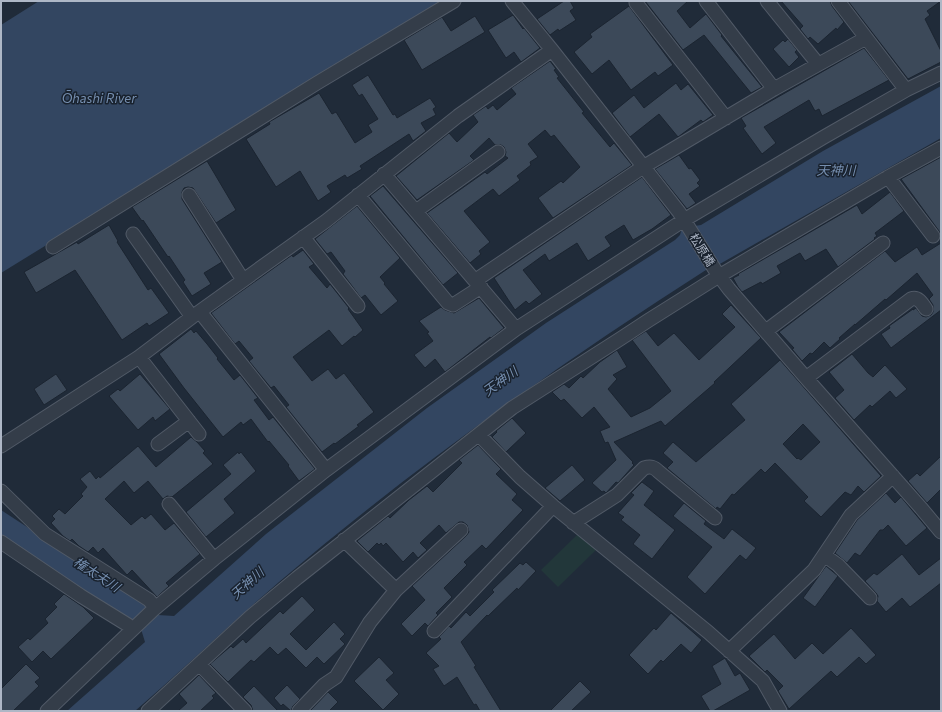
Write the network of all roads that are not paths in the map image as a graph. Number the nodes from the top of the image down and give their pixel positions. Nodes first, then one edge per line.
1 (454, 1) edge
2 (512, 1) edge
3 (706, 1) edge
4 (767, 1) edge
5 (838, 1) edge
6 (636, 3) dead end
7 (866, 38) junction
8 (552, 50) junction
9 (818, 64) junction
10 (941, 73) edge
11 (774, 89) junction
12 (906, 90) junction
13 (726, 118) junction
14 (941, 148) edge
15 (498, 152) dead end
16 (643, 167) junction
17 (384, 174) junction
18 (888, 177) junction
19 (189, 195) dead end
20 (358, 196) junction
21 (416, 211) junction
22 (686, 223) junction
23 (133, 234) dead end
24 (933, 236) dead end
25 (303, 237) junction
26 (883, 243) dead end
27 (53, 247) dead end
28 (718, 275) junction
29 (243, 280) junction
30 (478, 284) junction
31 (358, 306) dead end
32 (926, 308) dead end
33 (196, 314) junction
34 (516, 329) junction
35 (766, 331) junction
36 (139, 357) junction
37 (806, 378) junction
38 (189, 421) junction
39 (199, 434) dead end
40 (479, 434) junction
41 (158, 444) dead end
42 (1, 446) edge
43 (326, 470) junction
44 (893, 476) junction
45 (1, 491) edge
46 (169, 504) dead end
47 (552, 506) junction
48 (715, 518) dead end
49 (573, 523) junction
50 (461, 530) dead end
51 (941, 532) edge
52 (344, 540) junction
53 (1, 542) edge
54 (824, 555) junction
55 (214, 560) junction
56 (396, 590) junction
57 (870, 598) dead end
58 (154, 608) junction
59 (134, 628) junction
60 (434, 631) dead end
61 (729, 651) junction
62 (199, 664) junction
63 (47, 711) edge
64 (148, 711) edge
65 (245, 711) edge
66 (299, 711) edge
67 (780, 711) edge

1 - 27 street
2 - 8 street, 松原橋
3 - 11 street
4 - 9 street
5 - 7 street
6 - 13 street
7 - 9 street
7 - 12 street
8 - 16 street, 松原橋
8 - 17 street
9 - 11 street
10 - 12 street
11 - 13 street
12 - 22 street
13 - 16 street
14 - 18 street
15 - 21 street
16 - 22 street, 松原橋
16 - 30 street
17 - 20 street
17 - 21 street
18 - 24 street
18 - 28 street
19 - 29 street
20 - 25 street
20 - 30 street
21 - 30 street
22 - 28 street, 松原橋
22 - 34 street
23 - 33 street
25 - 29 street
25 - 31 street
26 - 35 street
28 - 35 street, 松原橋
28 - 40 street
29 - 33 street
30 - 34 street
32 - 37 street
33 - 36 street
33 - 43 street
34 - 43 street
35 - 37 street, 松原橋
36 - 38 street
36 - 42 street
37 - 44 street, 松原橋
38 - 39 street
38 - 41 street
40 - 47 street
40 - 52 street
43 - 55 street
44 - 51 street, 松原橋
44 - 54 street
45 - 58 street
46 - 55 street
47 - 49 street
47 - 60 street
48 - 49 street
49 - 61 street
50 - 56 street
52 - 56 street
52 - 62 street
53 - 59 street
54 - 57 street
54 - 61 street
55 - 58 street
56 - 66 street
58 - 59 street
59 - 63 street
61 - 67 street
62 - 64 street
62 - 65 street

